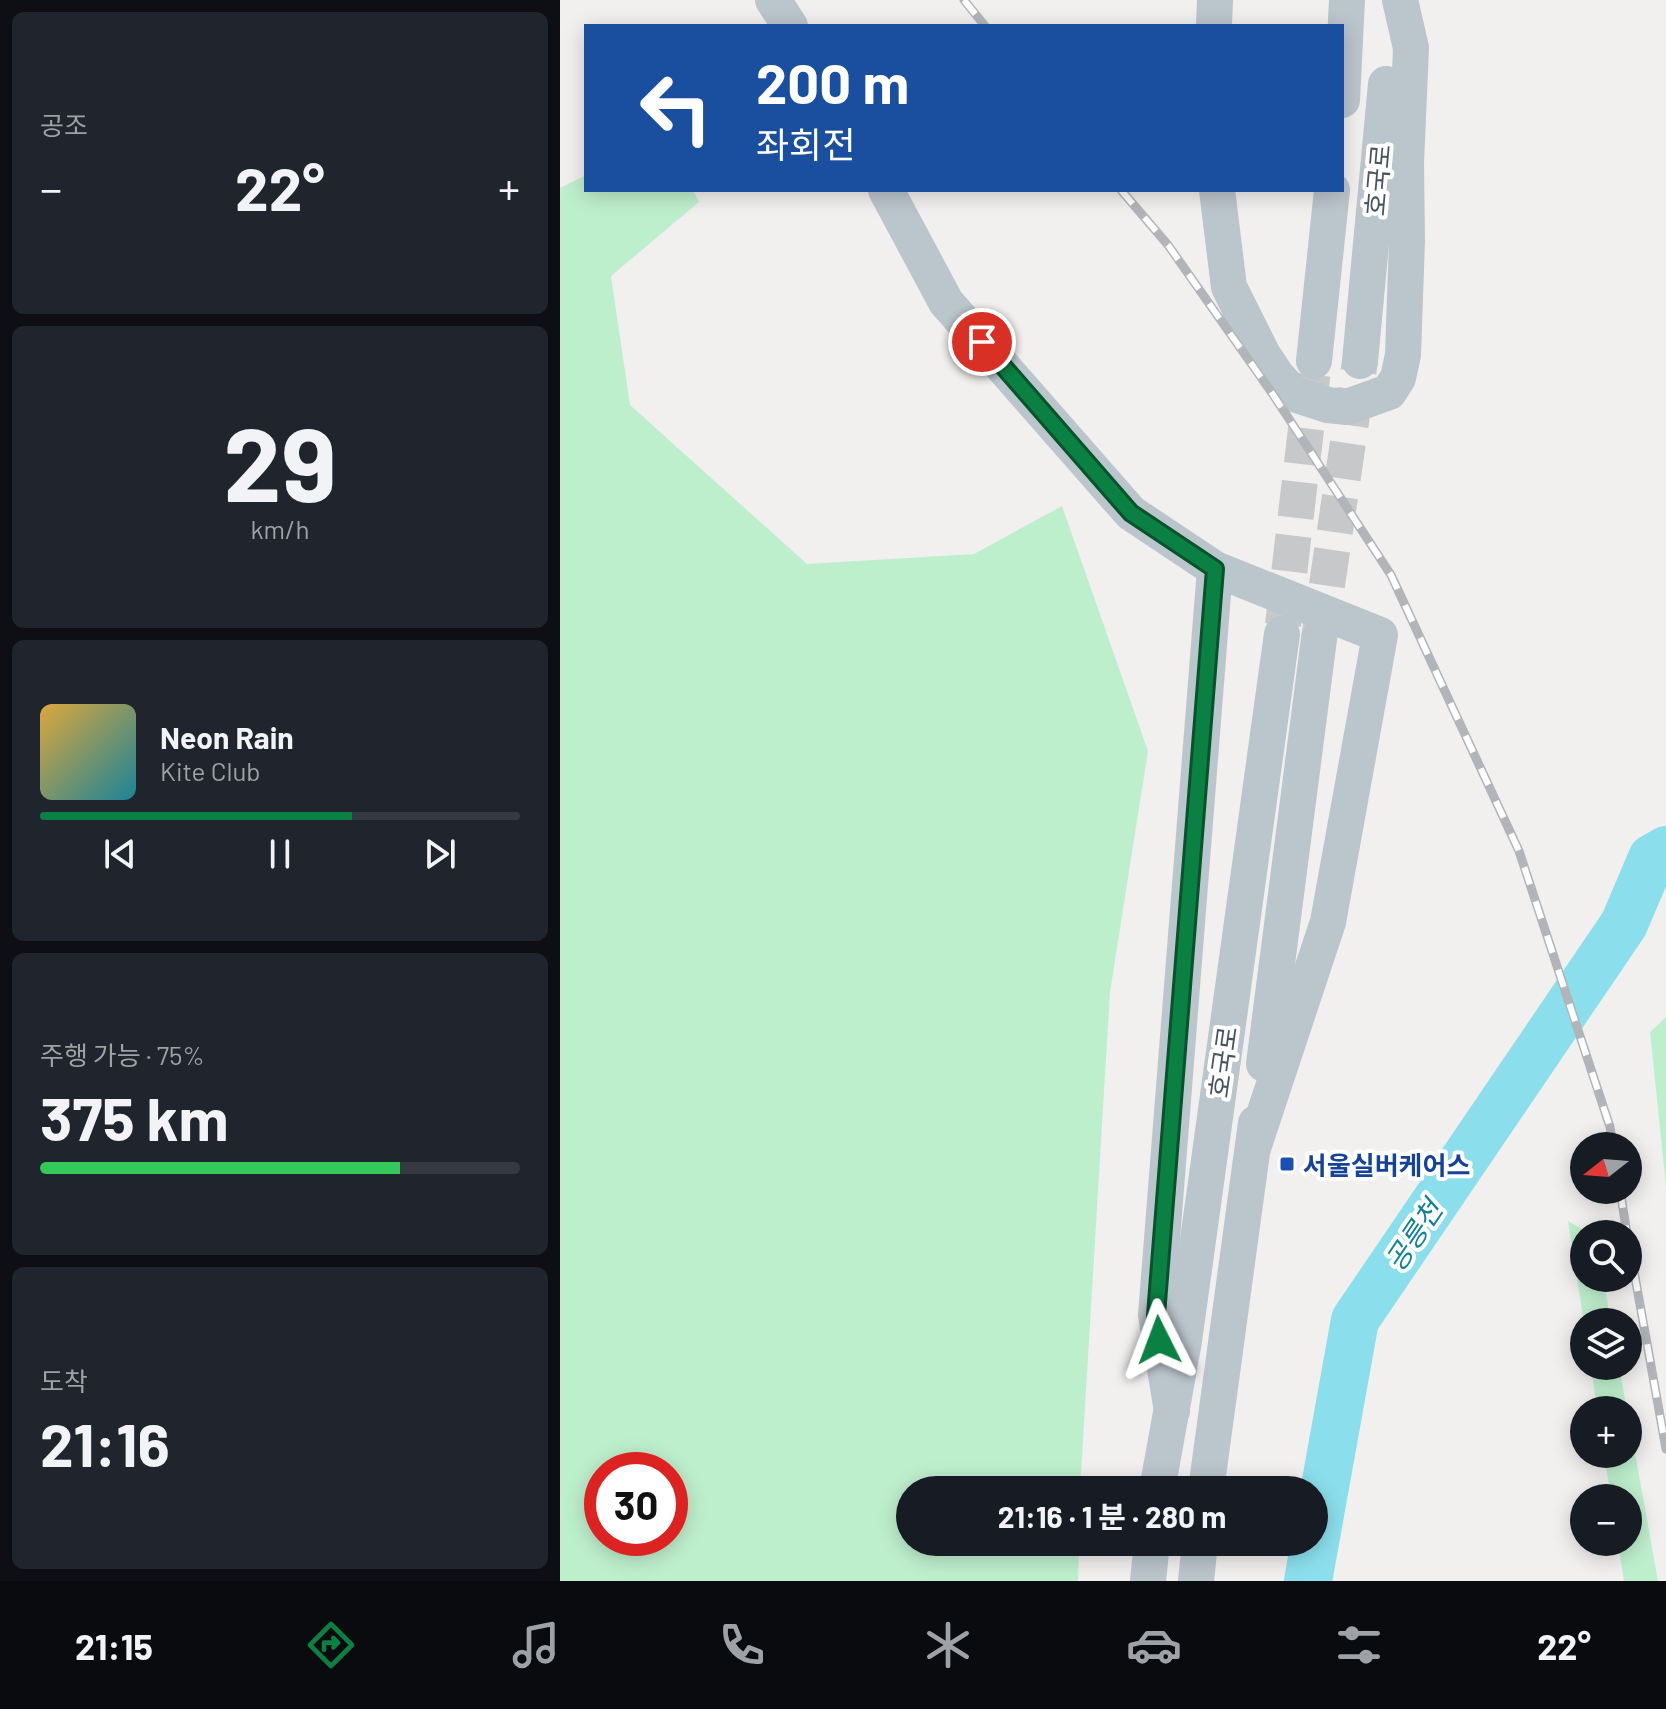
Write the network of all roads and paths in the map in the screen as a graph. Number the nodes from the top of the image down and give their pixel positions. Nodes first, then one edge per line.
1 (773, 0) edge
2 (1215, 0) edge
3 (1347, 0) edge
4 (1397, 0) edge
5 (789, 24) edge
6 (1214, 24) edge
7 (1344, 60) edge
8 (887, 192) edge
9 (1217, 192) edge
10 (1332, 192) edge
11 (1314, 361) tunnel mouth
12 (1360, 361) tunnel mouth
13 (1215, 569) junction
14 (1282, 634) tunnel mouth
15 (1319, 639) tunnel mouth
16 (1253, 1148) junction
17 (1172, 1411) junction
18 (1160, 1476) edge
19 (1208, 1476) edge
20 (1151, 1556) edge
21 (1199, 1556) edge
22 (1148, 1581) edge
23 (1196, 1581) edge

1 - 5 street
2 - 6 street
3 - 7 street
4 - 9 street
4 - 12 street, 호국로
8 - 13 street
10 - 11 street, 호국로
13 - 16 street
13 - 17 street
14 - 17 street, 호국로
15 - 16 street, 호국로
16 - 19 street, 호국로
17 - 18 street, 호국로
20 - 22 street
21 - 23 street

